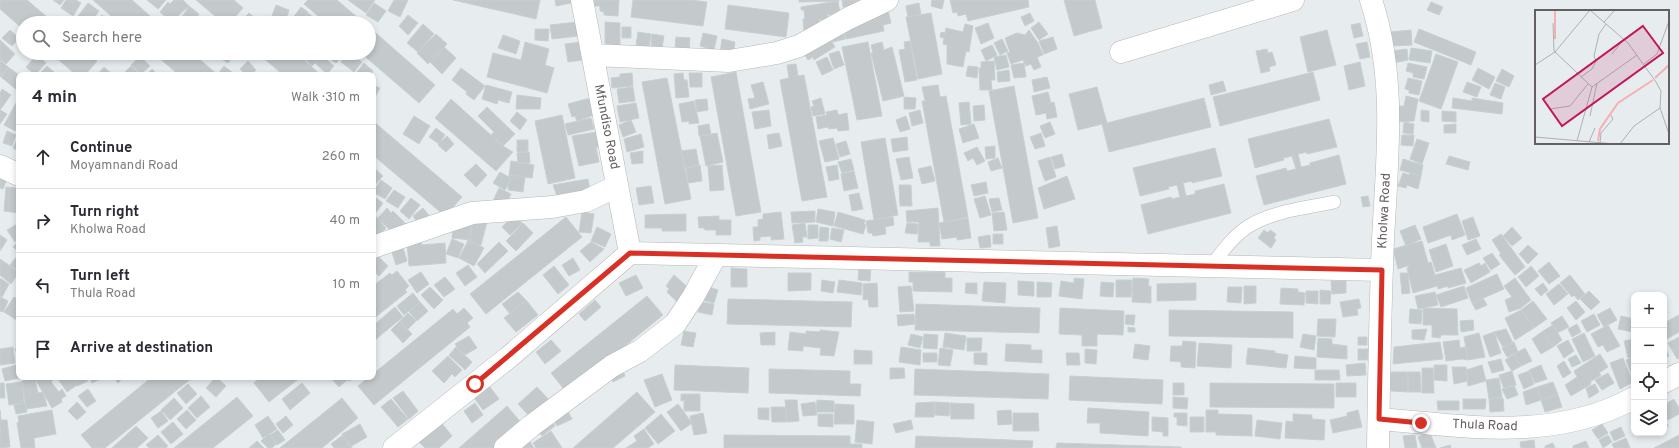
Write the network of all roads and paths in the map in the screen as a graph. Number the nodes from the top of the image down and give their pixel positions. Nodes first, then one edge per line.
1 (582, 0) edge
2 (887, 0) edge
3 (1293, 0) edge
4 (1371, 0) edge
5 (1121, 52) dead end
6 (593, 55) junction
7 (0, 166) edge
8 (16, 174) edge
9 (617, 186) junction
10 (1334, 202) dead end
11 (376, 246) edge
12 (630, 253) junction
13 (716, 255) junction
14 (1211, 266) junction
15 (1382, 270) junction
16 (1679, 374) edge
17 (1667, 380) edge
18 (1631, 400) edge
19 (1379, 419) junction
20 (394, 448) edge
21 (505, 448) edge
22 (1378, 448) edge

1 - 6 street, Mfundiso Road
2 - 6 street
3 - 5 street
4 - 15 street, Kholwa Road
6 - 9 street, Mfundiso Road
7 - 8 street
9 - 11 street
9 - 12 street, Mfundiso Road
10 - 14 lane
12 - 13 street
12 - 20 street
13 - 14 street
13 - 21 street
14 - 15 street
15 - 19 street, Kholwa Road
16 - 17 street
18 - 19 street, Thula Road
19 - 22 street, Kholwa Road

